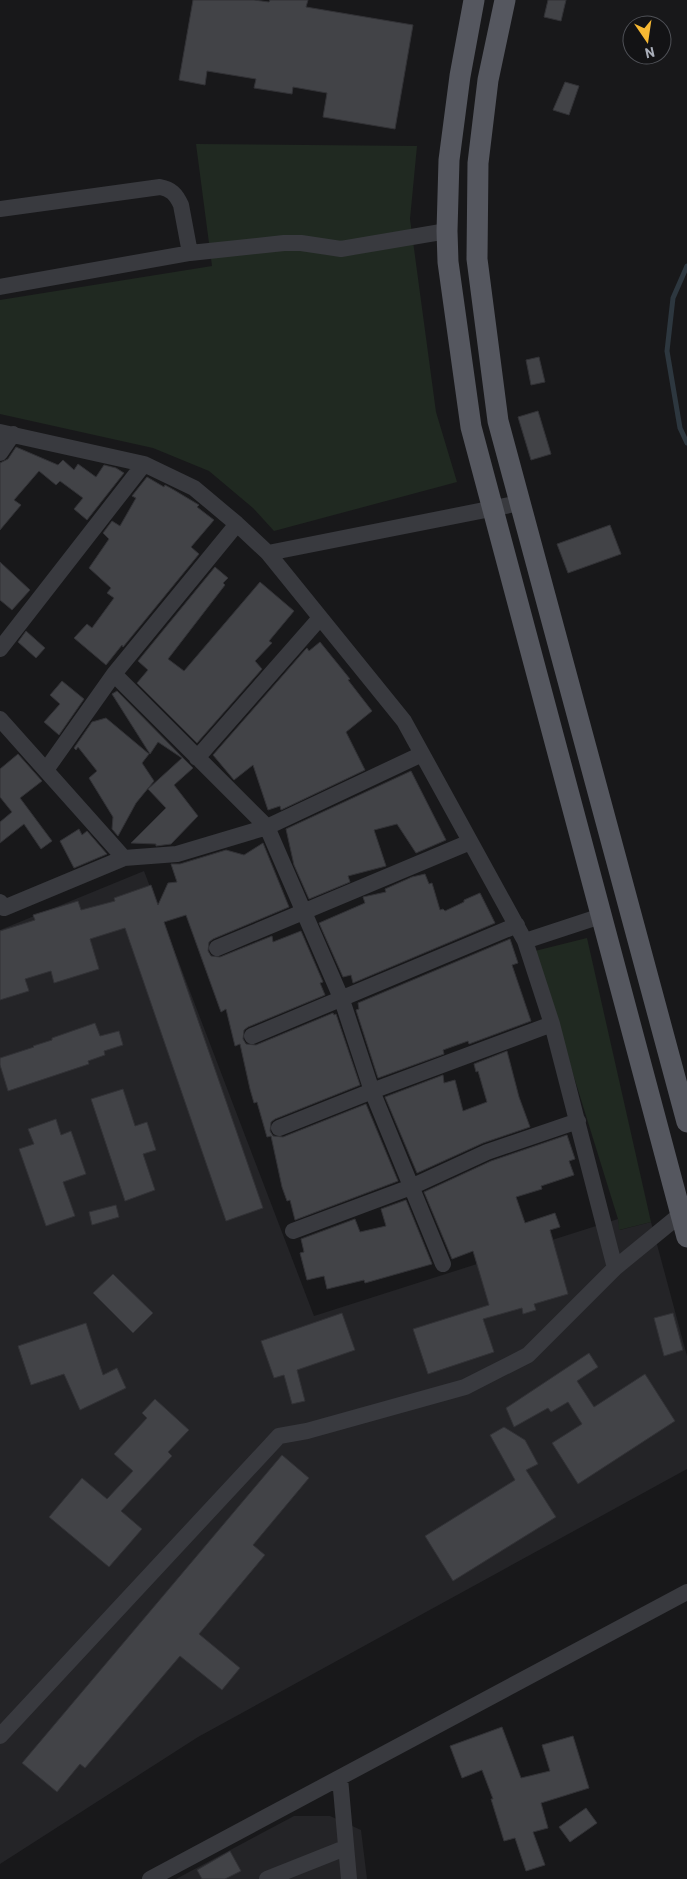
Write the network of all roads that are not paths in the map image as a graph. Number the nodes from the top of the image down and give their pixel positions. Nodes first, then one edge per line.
1 (474, 0) edge
2 (505, 0) edge
3 (0, 209) edge
4 (448, 231) junction
5 (190, 252) junction
6 (0, 287) edge
7 (7, 433) edge
8 (0, 453) edge
9 (144, 464) junction
10 (520, 503) junction
11 (491, 509) junction
12 (237, 524) junction
13 (268, 553) junction
14 (320, 618) junction
15 (0, 649) edge
16 (114, 674) junction
17 (0, 719) edge
18 (422, 754) junction
19 (197, 758) junction
20 (46, 770) junction
21 (267, 827) junction
22 (470, 842) junction
23 (124, 858) junction
24 (0, 902) edge
25 (305, 911) junction
26 (601, 916) junction
27 (517, 925) junction
28 (525, 941) junction
29 (217, 948) dead end
30 (651, 990) junction
31 (623, 997) junction
32 (342, 1000) junction
33 (552, 1024) junction
34 (252, 1036) dead end
35 (372, 1091) junction
36 (578, 1121) junction
37 (687, 1122) edge
38 (279, 1128) dead end
39 (411, 1187) junction
40 (681, 1214) junction
41 (293, 1231) dead end
42 (687, 1237) edge
43 (442, 1264) dead end
44 (615, 1268) junction
45 (687, 1592) edge
46 (0, 1736) edge
47 (340, 1778) junction
48 (345, 1848) junction
49 (297, 1873) edge
50 (150, 1879) edge
51 (267, 1879) edge
52 (349, 1879) edge

1 - 4 main road
2 - 10 main road
3 - 5 street
4 - 5 street
4 - 11 main road
5 - 6 street
7 - 8 street
7 - 9 street
9 - 12 street
9 - 15 street
10 - 11 street
10 - 30 main road
11 - 13 street
11 - 26 main road
12 - 13 street
12 - 16 street
13 - 14 street
14 - 18 street
14 - 19 street
16 - 19 street
16 - 20 street
17 - 20 street
18 - 21 street
18 - 22 street
19 - 21 street
20 - 23 street
21 - 23 street
21 - 25 street
22 - 25 street
22 - 27 street
23 - 24 street
25 - 29 street
25 - 32 street
26 - 28 street
26 - 31 main road
27 - 28 street
27 - 32 street
28 - 33 street
30 - 31 main road
30 - 37 main road
31 - 40 main road
32 - 34 street
32 - 35 street
33 - 35 street
33 - 36 street
35 - 38 street
35 - 39 street
36 - 39 street
36 - 44 street
39 - 41 street
39 - 43 street
40 - 42 main road
40 - 44 street
44 - 46 street
45 - 47 street
47 - 48 street
47 - 50 street
48 - 49 street
48 - 52 street
49 - 51 street

